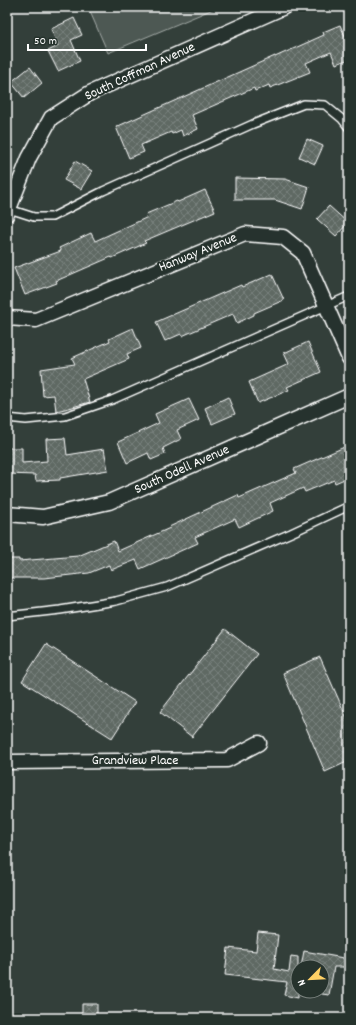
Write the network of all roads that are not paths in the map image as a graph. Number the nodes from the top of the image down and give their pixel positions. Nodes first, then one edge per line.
1 (284, 7) edge
2 (349, 128) edge
3 (8, 211) edge
4 (349, 296) edge
5 (326, 306) junction
6 (7, 318) edge
7 (349, 358) edge
8 (349, 396) edge
9 (7, 418) edge
10 (349, 506) edge
11 (7, 514) edge
12 (7, 616) edge
13 (260, 743) dead end
14 (7, 762) edge

1 - 3 street, South Coffman Avenue
2 - 3 lane
4 - 5 lane
5 - 6 street, Hanway Avenue
5 - 7 street, Hanway Avenue
5 - 9 lane
8 - 11 street, South Odell Avenue
10 - 12 lane
13 - 14 street, Grandview Place

